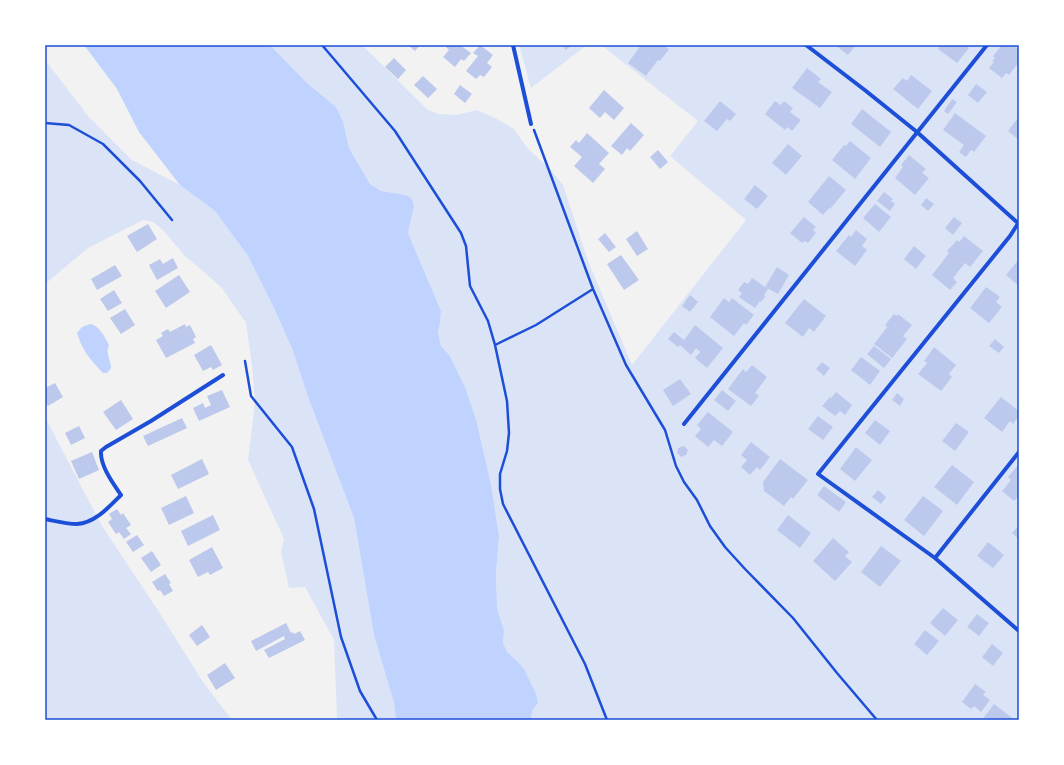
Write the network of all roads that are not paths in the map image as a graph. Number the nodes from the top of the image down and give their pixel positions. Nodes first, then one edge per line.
1 (513, 45) edge
2 (806, 45) edge
3 (987, 45) edge
4 (531, 124) road end
5 (917, 132) junction
6 (1019, 223) edge
7 (223, 375) dead end
8 (684, 424) dead end
9 (1019, 452) edge
10 (45, 519) edge
11 (935, 558) junction
12 (1019, 632) edge

1 - 4 street
2 - 5 street
3 - 5 street
5 - 6 street
5 - 8 street
6 - 11 street
7 - 10 street
9 - 11 street
11 - 12 street

